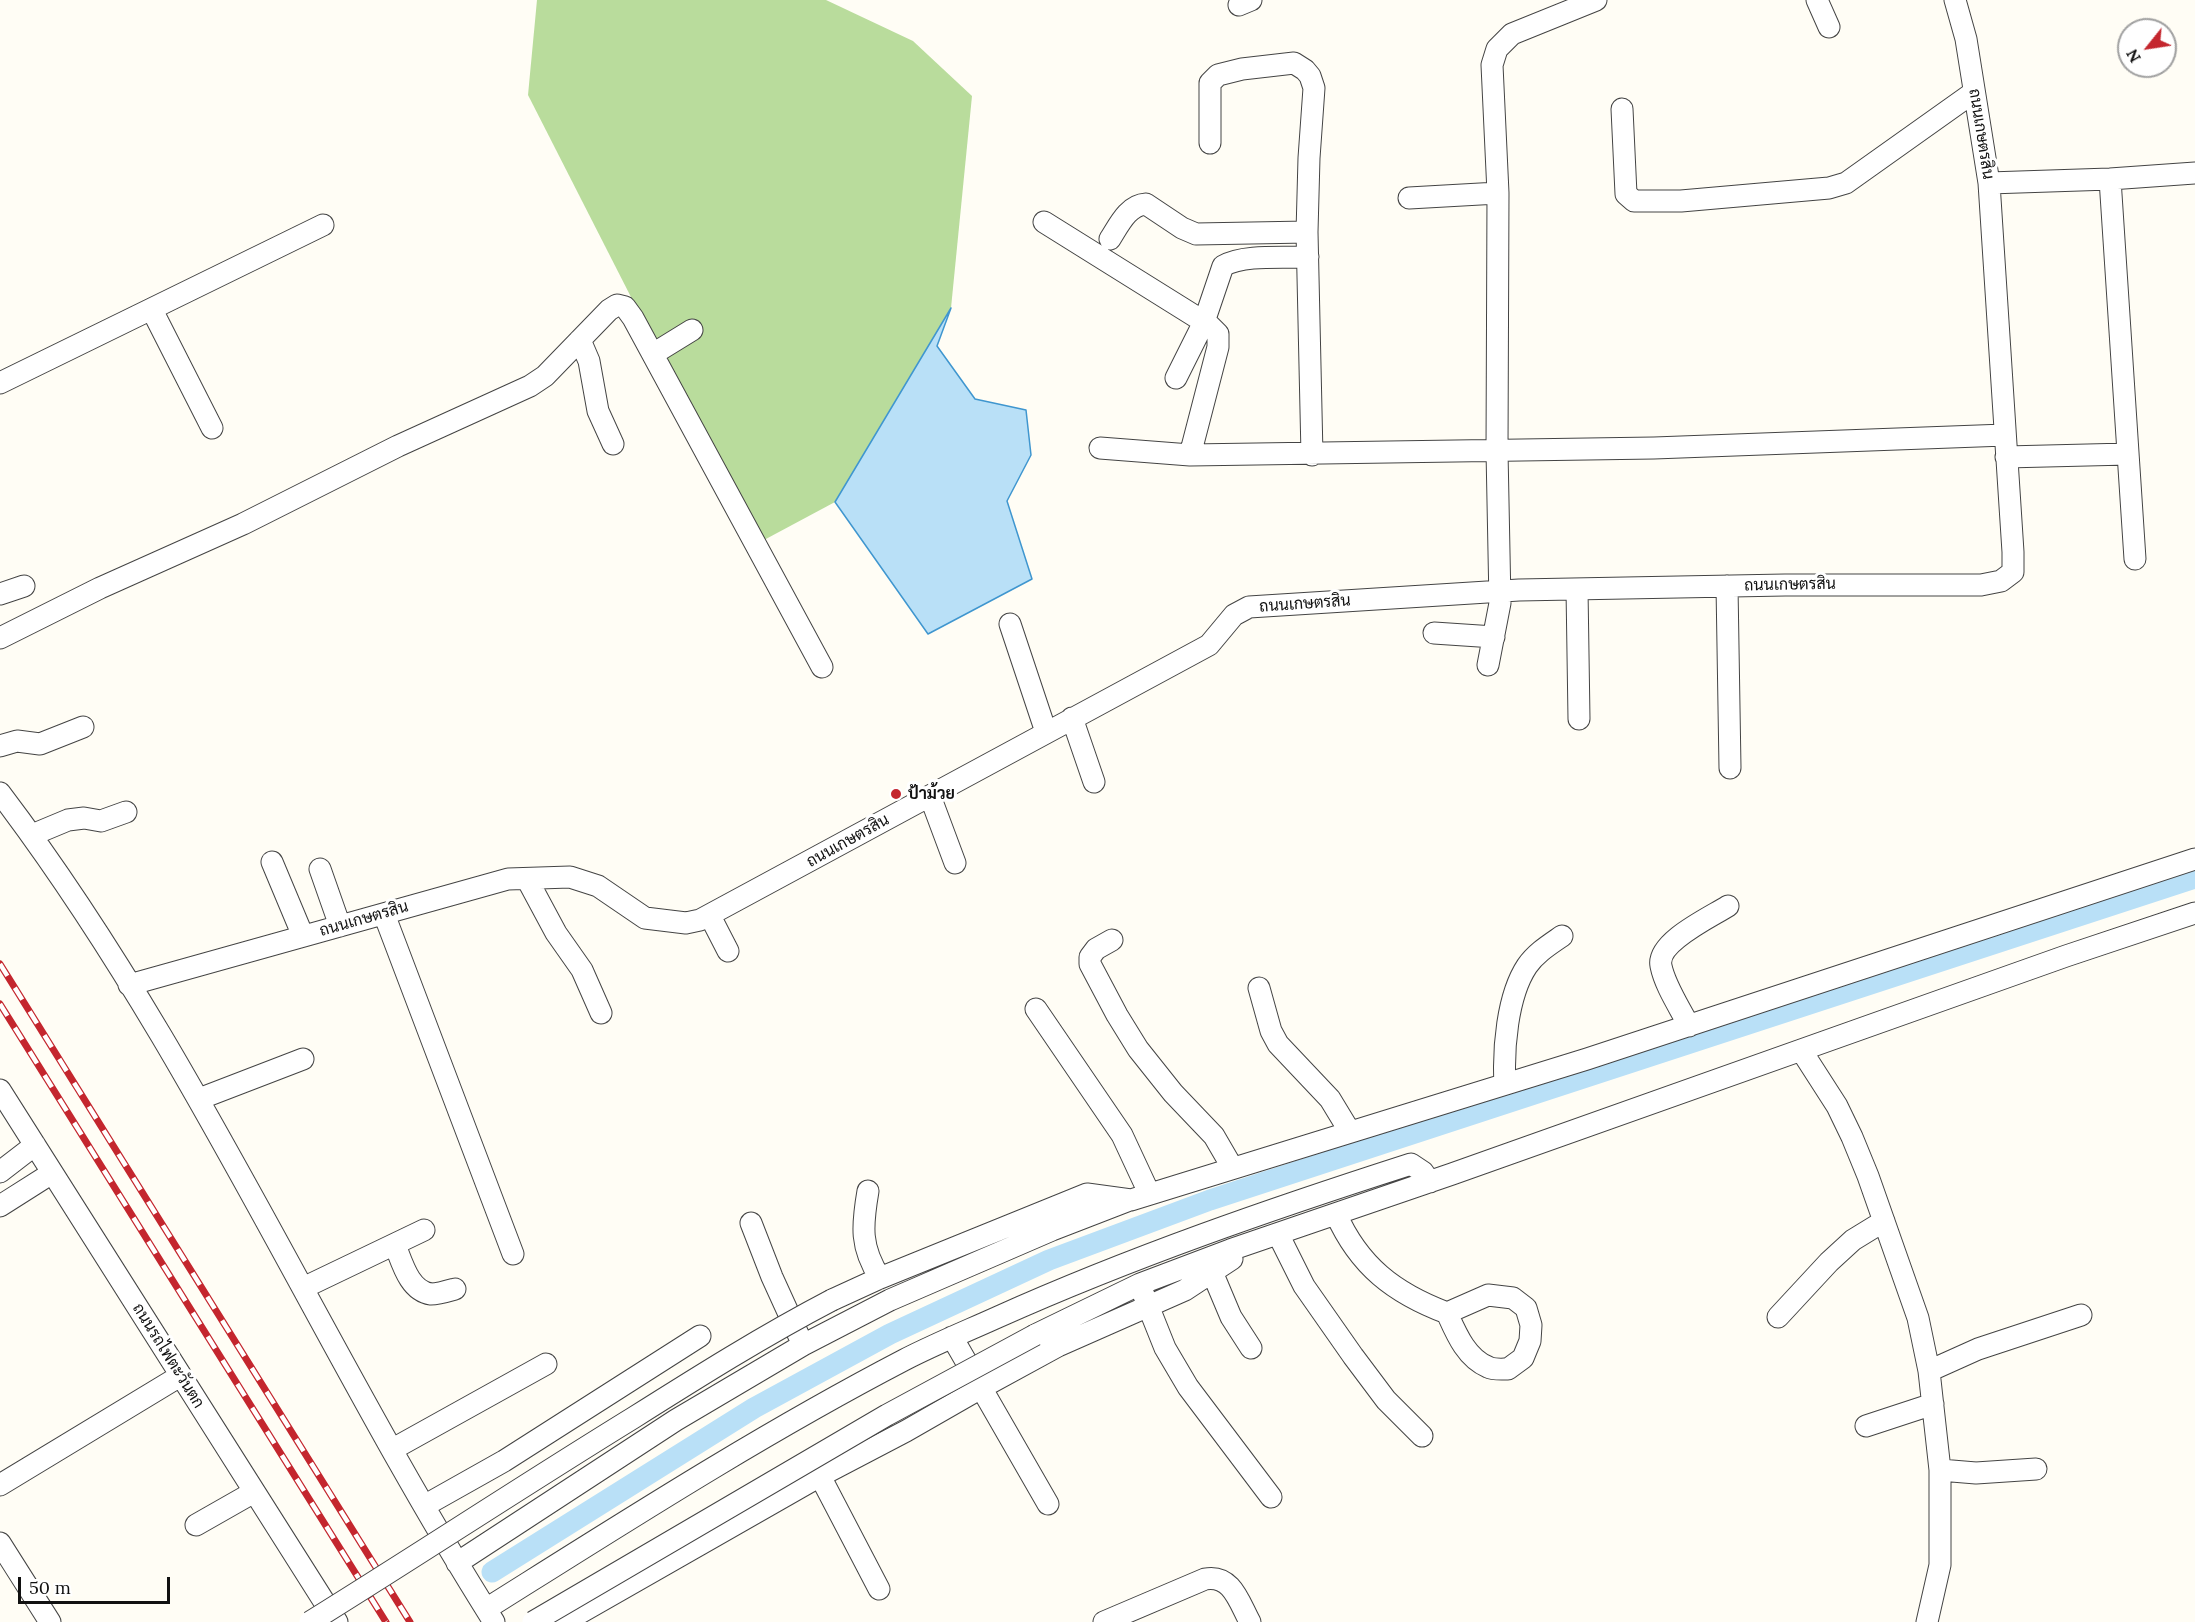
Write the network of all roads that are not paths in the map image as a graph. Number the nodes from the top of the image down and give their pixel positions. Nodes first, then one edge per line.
1 (1596, 0) edge
2 (1817, 0) edge
3 (1955, 0) edge
4 (1829, 27) dead end
5 (1974, 92) junction
6 (1622, 109) dead end
7 (1210, 143) dead end
8 (2195, 173) edge
9 (2110, 179) junction
10 (1989, 183) junction
11 (1498, 193) junction
12 (1409, 198) dead end
13 (1044, 222) dead end
14 (323, 225) dead end
15 (1307, 231) junction
16 (1110, 239) dead end
17 (1308, 257) junction
18 (152, 310) junction
19 (1204, 322) junction
20 (692, 330) dead end
21 (580, 339) junction
22 (653, 354) junction
23 (1176, 378) dead end
24 (0, 383) edge
25 (212, 428) dead end
26 (2005, 435) junction
27 (613, 444) dead end
28 (1100, 447) dead end
29 (1497, 451) junction
30 (1312, 454) junction
31 (2128, 454) junction
32 (1190, 455) junction
33 (2006, 457) junction
34 (2134, 559) dead end
35 (24, 586) dead end
36 (1727, 586) junction
37 (1577, 589) junction
38 (1500, 591) junction
39 (0, 594) edge
40 (1010, 624) dead end
41 (1434, 633) dead end
42 (1494, 637) junction
43 (0, 638) edge
44 (1488, 665) dead end
45 (822, 667) dead end
46 (1072, 718) junction
47 (1579, 719) dead end
48 (83, 727) dead end
49 (1046, 732) junction
50 (0, 746) edge
51 (1730, 768) dead end
52 (1094, 782) dead end
53 (0, 793) edge
54 (930, 796) junction
55 (126, 812) dead end
56 (32, 836) junction
57 (2195, 859) edge
58 (272, 862) dead end
59 (955, 863) dead end
60 (320, 870) dead end
61 (527, 879) junction
62 (1728, 906) dead end
63 (2195, 913) edge
64 (384, 914) junction
65 (710, 916) junction
66 (340, 926) junction
67 (303, 936) junction
68 (1562, 936) dead end
69 (1112, 940) dead end
70 (729, 951) dead end
71 (129, 985) junction
72 (1259, 988) dead end
73 (1036, 1009) dead end
74 (601, 1013) dead end
75 (1689, 1026) junction
76 (1801, 1050) junction
77 (303, 1059) dead end
78 (1505, 1084) junction
79 (0, 1090) edge
80 (199, 1099) junction
81 (1350, 1132) junction
82 (35, 1145) junction
83 (1232, 1167) junction
84 (0, 1172) edge
85 (52, 1173) junction
86 (1430, 1182) junction
87 (868, 1191) dead end
88 (1140, 1196) junction
89 (0, 1206) edge
90 (1336, 1214) junction
91 (1884, 1221) junction
92 (751, 1223) dead end
93 (424, 1230) dead end
94 (1278, 1234) junction
95 (395, 1245) junction
96 (513, 1254) dead end
97 (1209, 1266) junction
98 (880, 1278) junction
99 (1140, 1284) junction
100 (303, 1288) junction
101 (455, 1289) dead end
102 (1149, 1306) junction
103 (1446, 1313) dead end
104 (2081, 1315) dead end
105 (1778, 1317) dead end
106 (792, 1321) junction
107 (699, 1336) dead end
108 (952, 1337) junction
109 (803, 1345) junction
110 (1251, 1348) dead end
111 (546, 1364) dead end
112 (1929, 1371) junction
113 (180, 1376) junction
114 (981, 1388) junction
115 (1933, 1404) junction
116 (1866, 1426) dead end
117 (1422, 1436) dead end
118 (393, 1449) junction
119 (2036, 1469) dead end
120 (1940, 1470) junction
121 (820, 1476) junction
122 (0, 1485) edge
123 (254, 1492) junction
124 (1271, 1497) dead end
125 (1048, 1504) dead end
126 (424, 1506) junction
127 (196, 1525) dead end
128 (0, 1544) edge
129 (458, 1566) junction
130 (879, 1589) dead end
131 (321, 1597) junction
132 (490, 1616) edge
133 (50, 1622) edge
134 (309, 1622) edge
135 (337, 1622) edge
136 (533, 1622) edge
137 (564, 1622) edge
138 (1104, 1622) edge
139 (1250, 1622) edge
140 (1926, 1622) edge

1 - 11 street
2 - 4 street
3 - 5 street, ถนนเกษตรสิน
5 - 6 street
5 - 10 street, ถนนเกษตรสิน
7 - 15 street
8 - 9 street
9 - 10 street
9 - 31 street
10 - 26 street, ถนนเกษตรสิน
11 - 12 street
11 - 29 street
13 - 19 street
14 - 18 street
15 - 16 street
15 - 17 street
17 - 19 street
17 - 30 street
18 - 24 street
18 - 25 street
19 - 23 street
19 - 32 street
20 - 22 street
21 - 22 street
21 - 27 street
21 - 43 street
22 - 45 street
26 - 29 street
26 - 33 street, ถนนเกษตรสิน
28 - 32 street
29 - 30 street
29 - 38 street
30 - 32 street
31 - 33 street
31 - 34 street
33 - 36 street, ถนนเกษตรสิน
35 - 39 street
36 - 37 street, ถนนเกษตรสิน
36 - 51 street
37 - 38 street, ถนนเกษตรสิน
37 - 47 street
38 - 42 street
38 - 46 street, ถนนเกษตรสิน
40 - 49 street
41 - 42 street
42 - 44 street
46 - 49 street, ถนนเกษตรสิน
46 - 52 street
48 - 50 street
49 - 54 street, ถนนเกษตรสิน
53 - 56 street
54 - 59 street
54 - 65 street, ถนนเกษตรสิน
55 - 56 street
56 - 71 street
57 - 75 street
58 - 67 street
60 - 66 street
61 - 64 street, ถนนเกษตรสิน
61 - 65 street, ถนนเกษตรสิน
61 - 74 street
62 - 75 street
63 - 76 street
64 - 66 street, ถนนเกษตรสิน
64 - 96 street
65 - 70 street
66 - 67 street, ถนนเกษตรสิน
67 - 71 street, ถนนเกษตรสิน
68 - 78 street
69 - 83 street
71 - 80 street
72 - 81 street
73 - 88 street
75 - 78 street
76 - 86 street
76 - 91 street
77 - 80 street
78 - 81 street
79 - 82 street, ถนนรถไฟตะวันตก
80 - 100 street
81 - 83 street
82 - 84 street
82 - 85 street, ถนนรถไฟตะวันตก
83 - 88 street
85 - 89 street
85 - 113 street, ถนนรถไฟตะวันตก
86 - 90 street
86 - 108 street
87 - 98 street
88 - 98 street
88 - 109 street
90 - 94 street
90 - 103 street
91 - 105 street
91 - 112 street
92 - 106 street
93 - 95 street
94 - 97 street
94 - 117 street
95 - 100 street
95 - 101 street
97 - 99 street
97 - 102 street
97 - 110 street
98 - 106 street, bridge
99 - 102 street
99 - 136 street, bridge
100 - 118 street
102 - 114 street
102 - 124 street
104 - 112 street
106 - 109 street
106 - 134 street, bridge
107 - 126 street
108 - 114 street
108 - 132 street
109 - 129 street
111 - 118 street
112 - 115 street
113 - 122 street
113 - 123 street, ถนนรถไฟตะวันตก
114 - 121 street
114 - 125 street
115 - 116 street
115 - 120 street
118 - 126 street
119 - 120 street
120 - 140 street
121 - 130 street
121 - 137 street
123 - 127 street
123 - 131 street, ถนนรถไฟตะวันตก
126 - 129 street
128 - 133 street
129 - 132 street
131 - 134 street
131 - 135 street, ถนนรถไฟตะวันตก
138 - 139 street

